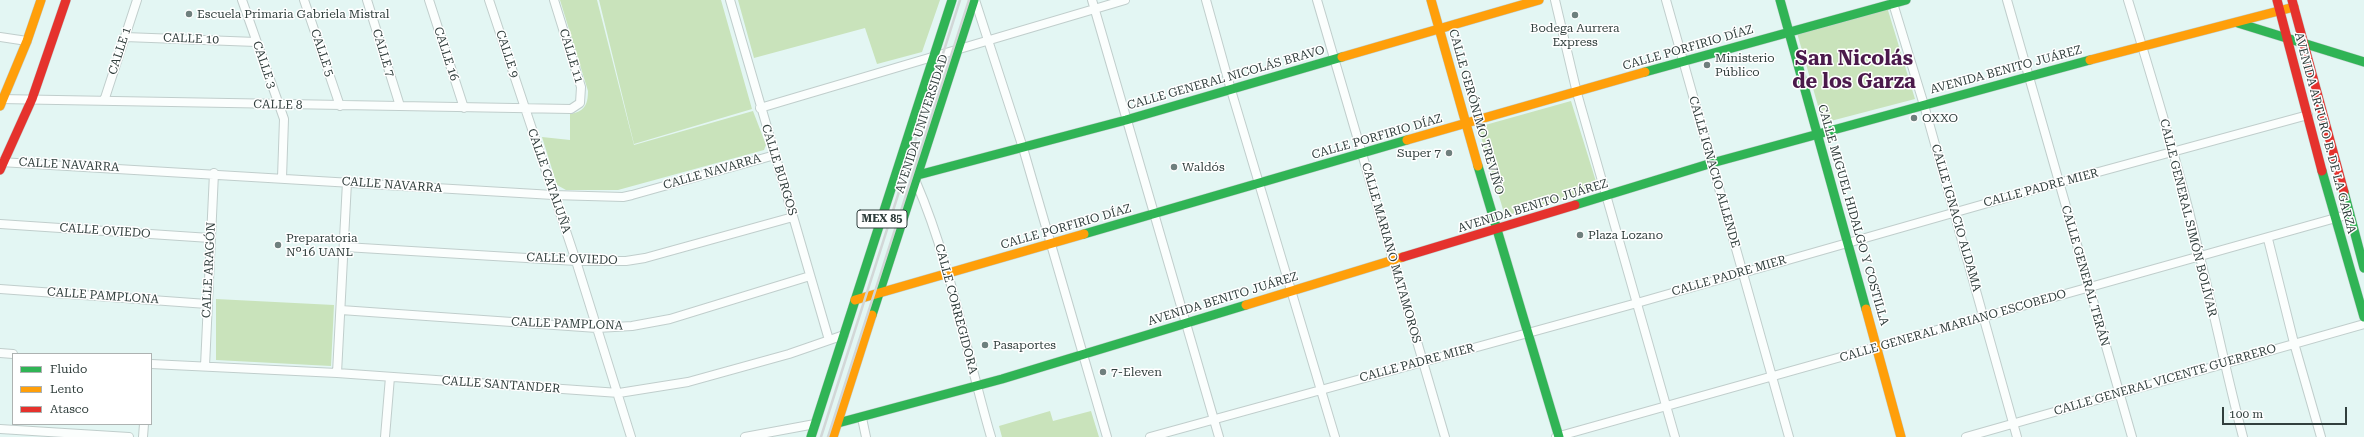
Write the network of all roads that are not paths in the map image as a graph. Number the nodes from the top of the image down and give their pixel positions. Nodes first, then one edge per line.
1 (41, 0) edge
2 (66, 0) edge
3 (137, 0) edge
4 (242, 0) edge
5 (304, 0) edge
6 (367, 0) edge
7 (429, 0) edge
8 (489, 0) edge
9 (554, 0) edge
10 (730, 0) edge
11 (952, 0) edge
12 (975, 0) edge
13 (1092, 0) edge
14 (1125, 0) edge
15 (1206, 0) edge
16 (1317, 0) edge
17 (1431, 0) edge
18 (1540, 0) edge
19 (1555, 0) edge
20 (1666, 0) edge
21 (1780, 0) edge
22 (1906, 0) edge
23 (2007, 0) edge
24 (2128, 0) edge
25 (2277, 0) edge
26 (1892, 2) edge
27 (2293, 4) edge
28 (1094, 9) junction
29 (2280, 11) junction
30 (2238, 23) junction
31 (1439, 29) junction
32 (1788, 31) junction
33 (0, 36) edge
34 (125, 37) junction
35 (2288, 39) junction
36 (988, 41) junction
37 (27, 42) junction
38 (256, 42) junction
39 (2303, 44) junction
40 (2142, 46) junction
41 (960, 48) junction
42 (934, 56) junction
43 (1334, 59) junction
44 (1682, 61) junction
45 (2364, 62) edge
46 (2028, 77) junction
47 (1231, 90) junction
48 (1577, 93) junction
49 (32, 99) junction
50 (1, 101) edge
51 (104, 101) junction
52 (279, 105) junction
53 (1924, 105) junction
54 (340, 106) junction
55 (400, 106) junction
56 (464, 108) junction
57 (760, 108) junction
58 (524, 109) junction
59 (2308, 115) junction
60 (1126, 120) junction
61 (1465, 124) junction
62 (1819, 135) junction
63 (1023, 148) junction
64 (2173, 152) junction
65 (1363, 154) junction
66 (775, 155) junction
67 (1712, 163) junction
68 (1, 164) edge
69 (214, 173) junction
70 (282, 178) junction
71 (917, 178) junction
72 (347, 182) junction
73 (2058, 182) junction
74 (1260, 183) junction
75 (553, 195) junction
76 (1607, 196) junction
77 (1954, 212) junction
78 (1155, 214) junction
79 (2350, 214) junction
80 (793, 217) junction
81 (2335, 219) junction
82 (0, 224) edge
83 (1498, 230) junction
84 (210, 238) junction
85 (2268, 239) junction
86 (1847, 241) junction
87 (1050, 244) junction
88 (345, 247) junction
89 (2200, 257) junction
90 (576, 261) junction
91 (1394, 261) junction
92 (2364, 268) edge
93 (1743, 271) junction
94 (948, 273) junction
95 (810, 276) junction
96 (2089, 288) junction
97 (0, 289) edge
98 (1290, 291) junction
99 (881, 292) junction
100 (855, 300) junction
101 (1637, 302) junction
102 (207, 304) junction
103 (341, 310) junction
104 (2364, 317) edge
105 (1984, 318) junction
106 (1186, 323) junction
107 (2364, 324) edge
108 (597, 328) junction
109 (1528, 333) junction
110 (844, 335) junction
111 (829, 340) junction
112 (2294, 343) junction
113 (1878, 348) junction
114 (0, 354) edge
115 (12, 354) edge
116 (1083, 354) junction
117 (1422, 362) junction
118 (2223, 363) junction
119 (152, 364) edge
120 (206, 366) junction
121 (337, 373) junction
122 (390, 377) junction
123 (1772, 377) junction
124 (976, 386) junction
125 (1319, 390) junction
126 (619, 393) junction
127 (2119, 393) junction
128 (1667, 406) junction
129 (862, 418) junction
130 (1214, 419) junction
131 (838, 423) junction
132 (815, 424) junction
133 (2014, 424) junction
134 (144, 425) edge
135 (0, 429) edge
136 (31, 433) edge
137 (129, 437) edge
138 (143, 437) edge
139 (386, 437) edge
140 (631, 437) edge
141 (745, 437) edge
142 (811, 437) edge
143 (833, 437) edge
144 (866, 437) edge
145 (991, 437) edge
146 (1106, 437) edge
147 (1150, 437) edge
148 (1219, 437) edge
149 (1334, 437) edge
150 (1444, 437) edge
151 (1558, 437) edge
152 (1676, 437) edge
153 (1789, 437) edge
154 (1901, 437) edge
155 (1966, 437) edge
156 (2018, 437) edge
157 (2132, 437) edge
158 (2243, 437) edge
159 (2321, 437) edge

1 - 37 main road
2 - 49 main road
3 - 34 street, CALLE 1
4 - 38 street, CALLE 3
5 - 54 street, CALLE 5
6 - 55 street, CALLE 7
7 - 56 street, CALLE 16
8 - 58 street, CALLE 9
9 - 58 street, CALLE 11
10 - 57 street, CALLE BURGOS
11 - 42 main road, AVENIDA UNIVERSIDAD / MEX 85
12 - 36 street
12 - 41 main road, AVENIDA UNIVERSIDAD / MEX 85
13 - 28 street
14 - 28 street
15 - 47 street
16 - 43 street, CALLE MARIANO MATAMOROS
17 - 31 main road, CALLE GERÓNIMO TREVIÑO
18 - 31 main road, CALLE GENERAL NICOLÁS BRAVO
19 - 48 street
20 - 44 street, CALLE IGNACIO ALLENDE
21 - 32 main road, CALLE MIGUEL HIDALGO Y COSTILLA
22 - 26 main road, CALLE PORFIRIO DÍAZ
23 - 46 street, CALLE GENERAL TERÁN
24 - 40 street, CALLE GENERAL SIMÓN BOLÍVAR
25 - 29 main road, AVENIDA ARTURO B. DE LA GARZA
26 - 32 main road, CALLE PORFIRIO DÍAZ
26 - 53 street, CALLE IGNACIO ALDAMA
27 - 29 main road, AVENIDA BENITO JUÁREZ
27 - 39 main road, AVENIDA ARTURO B. DE LA GARZA
28 - 36 street
28 - 60 street
29 - 30 main road, AVENIDA BENITO JUÁREZ
29 - 35 main road, AVENIDA ARTURO B. DE LA GARZA
30 - 35 main road
30 - 40 main road, AVENIDA BENITO JUÁREZ
31 - 43 main road, CALLE GENERAL NICOLÁS BRAVO
31 - 61 main road, CALLE GERÓNIMO TREVIÑO
32 - 44 main road, CALLE PORFIRIO DÍAZ
32 - 62 main road, CALLE MIGUEL HIDALGO Y COSTILLA
33 - 37 street
34 - 38 street, CALLE 10
34 - 51 street, CALLE 1
35 - 39 main road
35 - 59 main road, AVENIDA ARTURO B. DE LA GARZA
36 - 41 street
36 - 63 street
37 - 50 main road
38 - 52 street, CALLE 3
39 - 45 main road
39 - 79 main road, AVENIDA ARTURO B. DE LA GARZA
40 - 46 main road, AVENIDA BENITO JUÁREZ
40 - 64 street, CALLE GENERAL SIMÓN BOLÍVAR
41 - 42 street
41 - 71 main road, AVENIDA UNIVERSIDAD / MEX 85
42 - 57 street
42 - 100 main road, AVENIDA UNIVERSIDAD / MEX 85
43 - 47 main road, CALLE GENERAL NICOLÁS BRAVO
43 - 65 street, CALLE MARIANO MATAMOROS
44 - 48 main road, CALLE PORFIRIO DÍAZ
44 - 67 street, CALLE IGNACIO ALLENDE
46 - 53 main road, AVENIDA BENITO JUÁREZ
46 - 73 street, CALLE GENERAL TERÁN
47 - 60 main road, CALLE GENERAL NICOLÁS BRAVO
47 - 74 street
48 - 61 main road, CALLE PORFIRIO DÍAZ
48 - 76 street
49 - 50 street, CALLE 8
49 - 51 street, CALLE 8
49 - 68 main road
51 - 52 street, CALLE 8
52 - 54 street, CALLE 8
52 - 70 street, CALLE 3
53 - 62 main road, AVENIDA BENITO JUÁREZ
53 - 77 street, CALLE IGNACIO ALDAMA
54 - 55 street, CALLE 8
55 - 56 street, CALLE 8
56 - 58 street, CALLE 8
57 - 66 street, CALLE BURGOS
58 - 75 street, CALLE CATALUÑA
59 - 64 street, CALLE PADRE MIER
59 - 81 main road, AVENIDA ARTURO B. DE LA GARZA
60 - 63 main road, CALLE GENERAL NICOLÁS BRAVO
60 - 78 street
61 - 65 main road, CALLE PORFIRIO DÍAZ
61 - 83 main road, CALLE GERÓNIMO TREVIÑO
62 - 67 main road, AVENIDA BENITO JUÁREZ
62 - 86 main road, CALLE MIGUEL HIDALGO Y COSTILLA
63 - 71 main road, CALLE GENERAL NICOLÁS BRAVO
63 - 87 street
64 - 73 street, CALLE PADRE MIER
64 - 89 street, CALLE GENERAL SIMÓN BOLÍVAR
65 - 74 main road, CALLE PORFIRIO DÍAZ
65 - 91 street, CALLE MARIANO MATAMOROS
66 - 75 street, CALLE NAVARRA
66 - 80 street, CALLE BURGOS
67 - 76 main road, AVENIDA BENITO JUÁREZ
67 - 93 street, CALLE IGNACIO ALLENDE
68 - 69 street, CALLE NAVARRA
69 - 70 street, CALLE NAVARRA
69 - 84 street, CALLE ARAGÓN
70 - 72 street, CALLE NAVARRA
71 - 94 street, CALLE CORREGIDORA
71 - 99 main road, AVENIDA UNIVERSIDAD / MEX 85
72 - 75 street, CALLE NAVARRA
72 - 88 street
73 - 77 street, CALLE PADRE MIER
73 - 96 street, CALLE GENERAL TERÁN
74 - 78 main road, CALLE PORFIRIO DÍAZ
74 - 98 street
75 - 90 street, CALLE CATALUÑA
76 - 83 main road, AVENIDA BENITO JUÁREZ
76 - 101 street
77 - 86 street, CALLE PADRE MIER
77 - 105 street, CALLE IGNACIO ALDAMA
78 - 87 main road, CALLE PORFIRIO DÍAZ
78 - 106 street
79 - 81 street, CALLE GENERAL MARIANO ESCOBEDO
79 - 92 main road, AVENIDA ARTURO B. DE LA GARZA
80 - 90 street, CALLE OVIEDO
80 - 95 street, CALLE BURGOS
81 - 85 street, CALLE GENERAL MARIANO ESCOBEDO
81 - 104 main road, AVENIDA ARTURO B. DE LA GARZA
82 - 84 street, CALLE OVIEDO
83 - 91 main road, AVENIDA BENITO JUÁREZ
83 - 109 main road, CALLE GERÓNIMO TREVIÑO
84 - 102 street, CALLE ARAGÓN
85 - 89 street, CALLE GENERAL MARIANO ESCOBEDO
85 - 112 street
86 - 93 street, CALLE PADRE MIER
86 - 113 main road, CALLE MIGUEL HIDALGO Y COSTILLA
87 - 94 main road, CALLE PORFIRIO DÍAZ
87 - 116 street
88 - 90 street, CALLE OVIEDO
88 - 103 street
89 - 96 street, CALLE GENERAL MARIANO ESCOBEDO
89 - 118 street, CALLE GENERAL SIMÓN BOLÍVAR
90 - 108 street, CALLE CATALUÑA
91 - 98 main road, AVENIDA BENITO JUÁREZ
91 - 117 street, CALLE MARIANO MATAMOROS
93 - 101 street, CALLE PADRE MIER
93 - 123 street, CALLE IGNACIO ALLENDE
94 - 99 main road, CALLE PORFIRIO DÍAZ
94 - 124 street, CALLE CORREGIDORA
95 - 108 street, CALLE PAMPLONA
95 - 111 street, CALLE BURGOS
96 - 105 street, CALLE GENERAL MARIANO ESCOBEDO
96 - 127 street, CALLE GENERAL TERÁN
97 - 102 street, CALLE PAMPLONA
98 - 106 main road, AVENIDA BENITO JUÁREZ
98 - 125 street
99 - 100 main road, CALLE PORFIRIO DÍAZ
99 - 131 main road, AVENIDA UNIVERSIDAD / MEX 85
100 - 110 main road, AVENIDA UNIVERSIDAD / MEX 85
101 - 109 street, CALLE PADRE MIER
101 - 128 street
102 - 120 street, CALLE ARAGÓN
103 - 108 street, CALLE PAMPLONA
103 - 121 street
105 - 113 street, CALLE GENERAL MARIANO ESCOBEDO
105 - 133 street, CALLE IGNACIO ALDAMA
106 - 116 main road, AVENIDA BENITO JUÁREZ
106 - 130 street
107 - 112 street, CALLE GENERAL VICENTE GUERRERO
108 - 126 street, CALLE CATALUÑA
109 - 117 street, CALLE PADRE MIER
109 - 151 main road, CALLE GERÓNIMO TREVIÑO
110 - 111 street, CALLE SANTANDER
110 - 132 main road, AVENIDA UNIVERSIDAD / MEX 85
111 - 126 street, CALLE SANTANDER
112 - 118 street, CALLE GENERAL VICENTE GUERRERO
112 - 159 street
113 - 123 street, CALLE GENERAL MARIANO ESCOBEDO
113 - 154 main road, CALLE MIGUEL HIDALGO Y COSTILLA
114 - 115 street
116 - 124 main road, AVENIDA BENITO JUÁREZ
116 - 146 street
117 - 125 street, CALLE PADRE MIER
117 - 150 street, CALLE MARIANO MATAMOROS
118 - 127 street, CALLE GENERAL VICENTE GUERRERO
118 - 158 street, CALLE GENERAL SIMÓN BOLÍVAR
119 - 120 street, CALLE SANTANDER
120 - 121 street, CALLE SANTANDER
121 - 122 street, CALLE SANTANDER
122 - 126 street, CALLE SANTANDER
122 - 139 street
123 - 128 street, CALLE GENERAL MARIANO ESCOBEDO
123 - 153 street, CALLE IGNACIO ALLENDE
124 - 129 main road, AVENIDA BENITO JUÁREZ
124 - 145 street, CALLE CORREGIDORA
125 - 130 street, CALLE PADRE MIER
125 - 149 street
126 - 140 street, CALLE CATALUÑA
127 - 133 street, CALLE GENERAL VICENTE GUERRERO
127 - 157 street, CALLE GENERAL TERÁN
128 - 151 street, CALLE GENERAL MARIANO ESCOBEDO
128 - 152 street
129 - 131 main road, AVENIDA BENITO JUÁREZ
129 - 144 street
130 - 147 street, CALLE PADRE MIER
130 - 148 street
131 - 143 main road, AVENIDA UNIVERSIDAD / MEX 85
132 - 141 street
132 - 142 main road, AVENIDA UNIVERSIDAD / MEX 85
133 - 155 street, CALLE GENERAL VICENTE GUERRERO
133 - 156 street, CALLE IGNACIO ALDAMA
134 - 138 street
135 - 136 street
136 - 137 street

